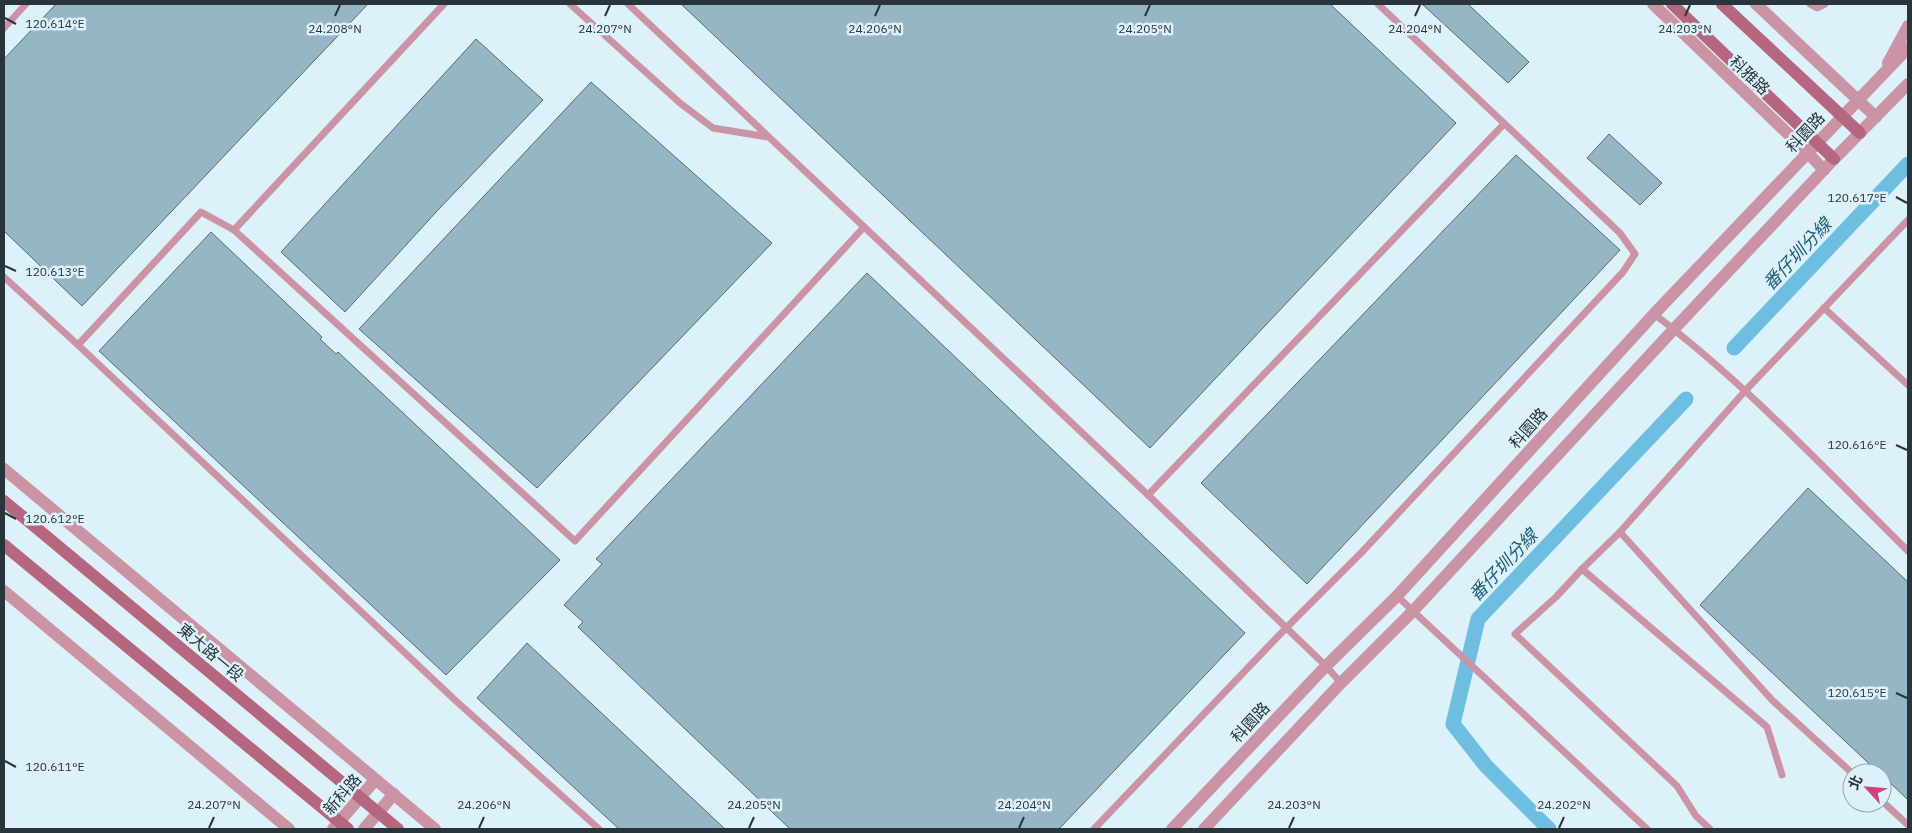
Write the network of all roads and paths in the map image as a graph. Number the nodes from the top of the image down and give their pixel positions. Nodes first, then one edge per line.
1 (26, 4) edge
2 (444, 4) edge
3 (570, 4) edge
4 (628, 4) edge
5 (1378, 4) edge
6 (1653, 4) edge
7 (1672, 4) edge
8 (1722, 4) edge
9 (1756, 4) edge
10 (1810, 4) edge
11 (1825, 4) edge
12 (1908, 26) edge
13 (4, 28) edge
14 (1908, 48) edge
15 (1880, 78) junction
16 (1908, 84) edge
17 (1858, 100) junction
18 (1842, 116) junction
19 (1876, 117) junction
20 (1504, 124) junction
21 (1860, 133) junction
22 (769, 137) junction
23 (1818, 143) junction
24 (1808, 153) junction
25 (1834, 159) junction
26 (1824, 170) junction
27 (1908, 220) edge
28 (864, 227) junction
29 (234, 230) junction
30 (4, 277) edge
31 (1824, 308) junction
32 (1654, 314) junction
33 (1674, 330) junction
34 (78, 344) junction
35 (1908, 385) edge
36 (1745, 391) junction
37 (4, 469) edge
38 (1148, 495) junction
39 (4, 501) edge
40 (1620, 532) junction
41 (4, 545) edge
42 (1908, 551) edge
43 (1582, 569) junction
44 (4, 592) edge
45 (1397, 596) junction
46 (1413, 611) junction
47 (1286, 628) junction
48 (1326, 666) junction
49 (1341, 682) junction
50 (1842, 764) edge
51 (1782, 775) dead end
52 (375, 780) junction
53 (394, 794) junction
54 (360, 797) junction
55 (1892, 810) edge
56 (378, 812) junction
57 (1908, 825) edge
58 (340, 827) edge
59 (289, 829) edge
60 (364, 829) edge
61 (398, 829) edge
62 (435, 829) edge
63 (599, 829) edge
64 (1094, 829) edge
65 (1172, 829) edge
66 (1204, 829) edge
67 (1647, 829) edge
68 (1710, 829) edge

1 - 13 lane
2 - 29 lane
3 - 22 lane
4 - 22 lane
5 - 20 lane
6 - 24 street, 科雅路
7 - 23 street, 科雅路
8 - 18 street, 科雅路
9 - 17 street
10 - 11 lane
12 - 15 street
14 - 15 street, 科園路
15 - 17 street, 科園路
16 - 19 street
17 - 18 street, 科園路
17 - 19 street
18 - 21 street, 科雅路
18 - 23 street, 科園路
19 - 21 street
20 - 38 lane
20 - 47 lane
21 - 25 street
22 - 28 lane
23 - 24 street, 科園路
23 - 25 street, 科雅路
24 - 26 street, 科雅路
24 - 32 street, 科園路
25 - 26 street
26 - 33 street
27 - 31 lane
28 - 29 lane
28 - 38 lane
29 - 34 lane
30 - 34 lane
31 - 35 lane
31 - 36 lane
32 - 33 lane
32 - 45 street, 科園路
33 - 36 lane
33 - 46 street
34 - 63 lane
36 - 40 lane
36 - 42 lane
37 - 52 street
38 - 47 lane
39 - 54 street, 東大路一段
40 - 43 lane
40 - 50 lane
41 - 58 street
43 - 51 lane
43 - 68 lane
44 - 59 street
45 - 46 lane
45 - 48 street, 科園路
46 - 49 street
46 - 67 lane
47 - 48 lane
47 - 64 lane
48 - 49 lane
48 - 65 street, 科園路
49 - 66 street
52 - 53 street
52 - 54 street, 新科路
53 - 56 street
53 - 62 street
54 - 56 street, 東大路一段
54 - 58 street, 新科路
55 - 57 lane
56 - 60 street
56 - 61 street, 東大路一段

